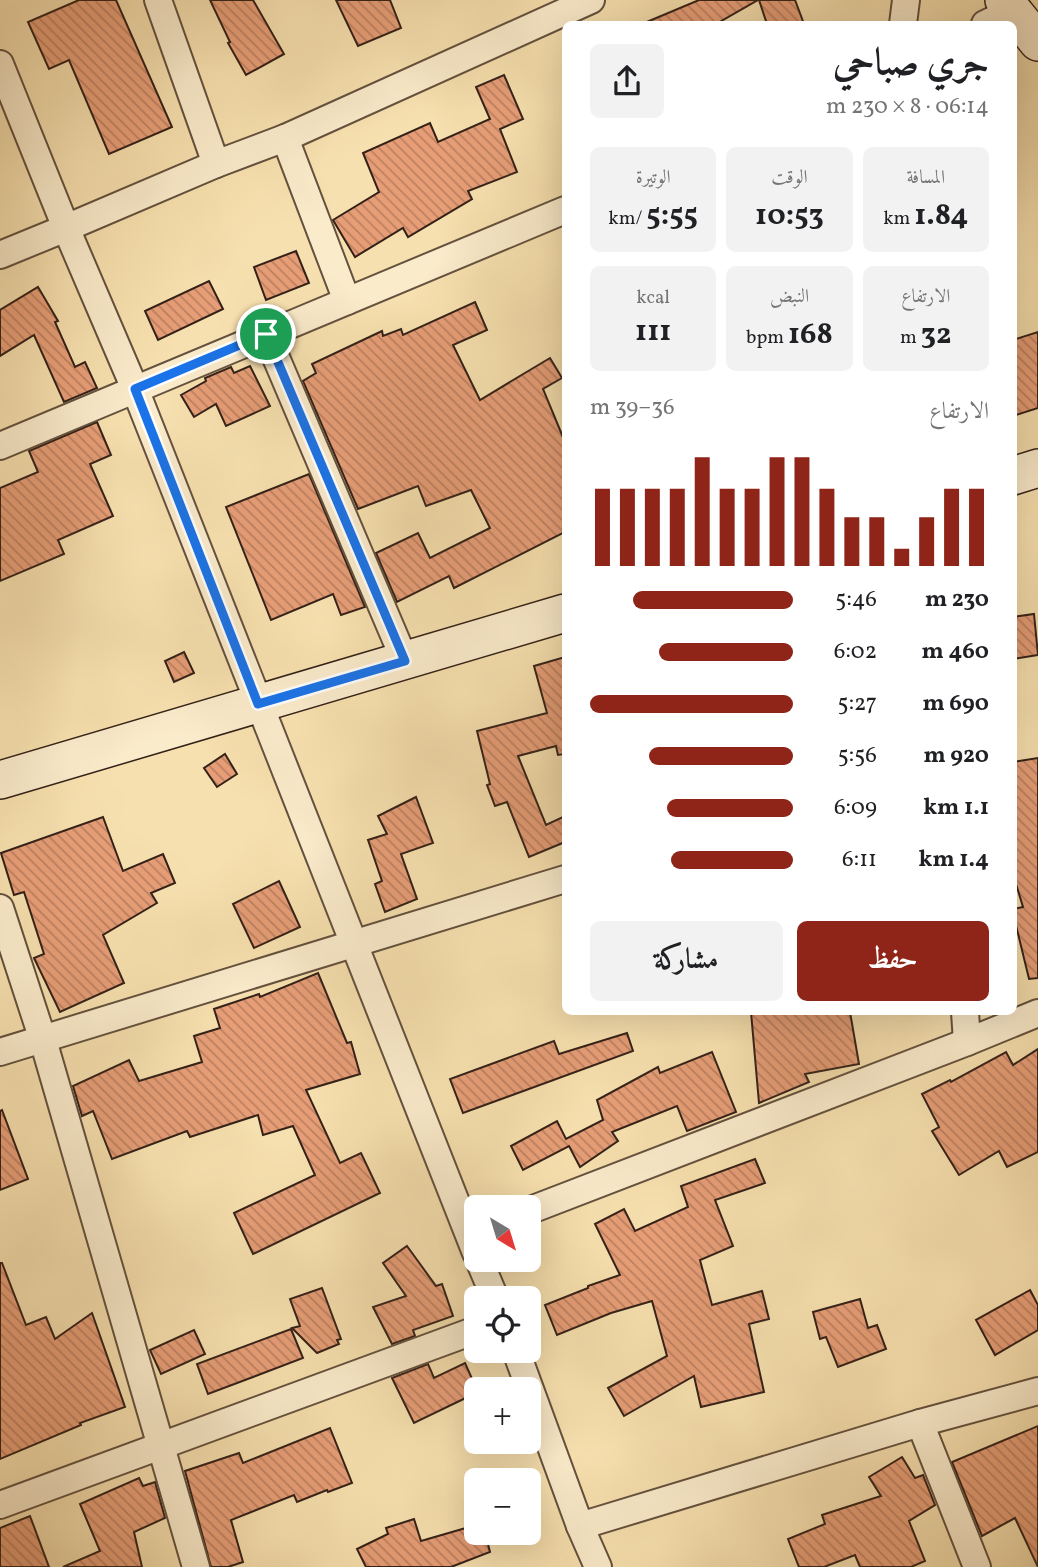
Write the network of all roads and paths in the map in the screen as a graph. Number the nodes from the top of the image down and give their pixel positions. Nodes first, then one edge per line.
1 (158, 0) edge
2 (592, 0) edge
3 (906, 0) edge
4 (903, 21) edge
5 (1017, 25) edge
6 (1038, 42) edge
7 (0, 64) edge
8 (285, 138) junction
9 (216, 163) junction
10 (562, 211) edge
11 (66, 228) junction
12 (0, 255) edge
13 (348, 302) junction
14 (266, 334) junction
15 (135, 389) junction
16 (0, 446) edge
17 (1038, 468) edge
18 (1017, 475) edge
19 (562, 614) edge
20 (405, 661) junction
21 (258, 704) junction
22 (0, 779) edge
23 (562, 880) edge
24 (0, 908) edge
25 (355, 944) junction
26 (1038, 1013) edge
27 (965, 1015) edge
28 (43, 1040) junction
29 (967, 1042) junction
30 (0, 1052) edge
31 (541, 1206) edge
32 (464, 1216) edge
33 (464, 1334) edge
34 (520, 1363) edge
35 (1038, 1391) edge
36 (920, 1423) junction
37 (162, 1447) junction
38 (0, 1506) edge
39 (580, 1526) junction
40 (591, 1565) edge
41 (196, 1567) edge
42 (976, 1567) edge

1 - 9 street
2 - 8 street
3 - 4 street
5 - 6 street
7 - 11 street
8 - 9 street
8 - 13 street
9 - 11 street
10 - 13 street
11 - 12 street
11 - 15 street
13 - 14 street
14 - 15 street
14 - 20 street
15 - 16 street
15 - 21 street
17 - 18 street
19 - 20 street
20 - 21 street
21 - 22 street
21 - 25 street
23 - 25 street
24 - 28 street
25 - 28 street
25 - 32 street
26 - 29 street
27 - 29 street
28 - 30 street
28 - 37 street
29 - 31 street
33 - 37 street
34 - 39 street
35 - 36 street
36 - 39 street
36 - 42 street
37 - 38 street
37 - 41 street
39 - 40 street

